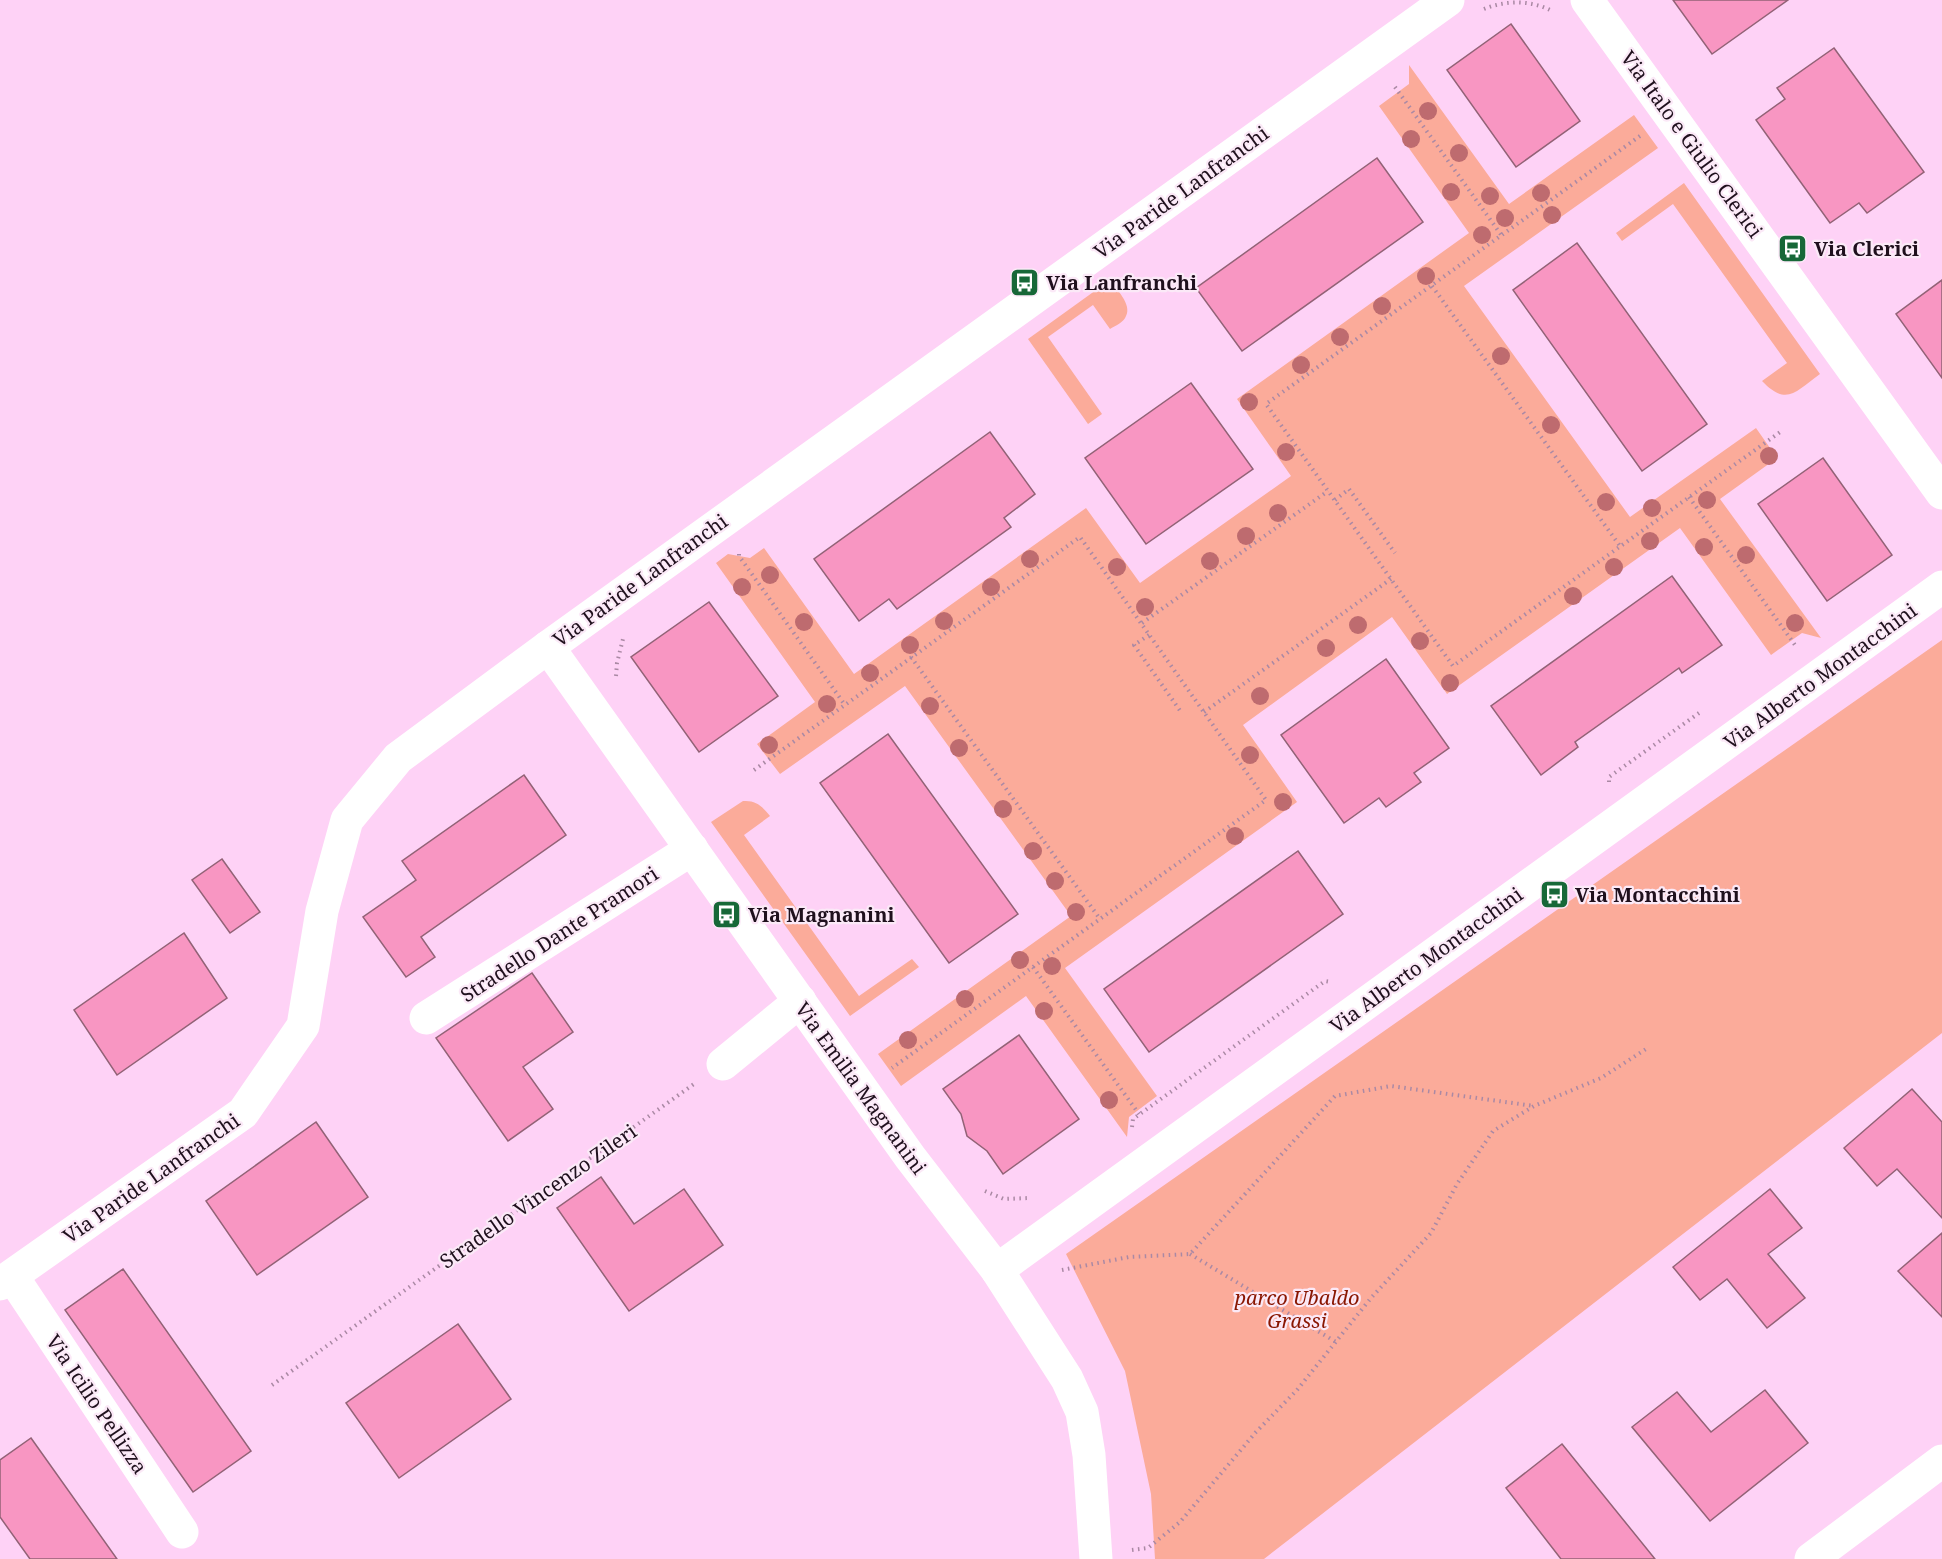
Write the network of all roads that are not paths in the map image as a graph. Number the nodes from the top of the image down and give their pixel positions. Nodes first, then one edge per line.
1 (1463, 6) edge
2 (1574, 7) edge
3 (1942, 493) edge
4 (1942, 587) edge
5 (548, 647) junction
6 (692, 849) junction
7 (800, 1001) junction
8 (426, 1018) dead end
9 (723, 1064) road end
10 (997, 1270) junction
11 (6, 1280) edge
12 (1942, 1461) edge
13 (182, 1532) dead end
14 (1096, 1556) edge
15 (1811, 1559) edge

1 - 5 street, Via Paride Lanfranchi
2 - 3 street, Via Italo e Giulio Clerici
4 - 10 street, Via Alberto Montacchini
5 - 6 street, Via Emilia Magnanini
5 - 11 street, Via Paride Lanfranchi
6 - 7 street, Via Emilia Magnanini
6 - 8 street, Stradello Dante Pramori
7 - 9 street
7 - 10 street, Via Emilia Magnanini
10 - 14 street, Via Emilia Magnanini
11 - 13 street, Via Icilio Pellizza
12 - 15 street

